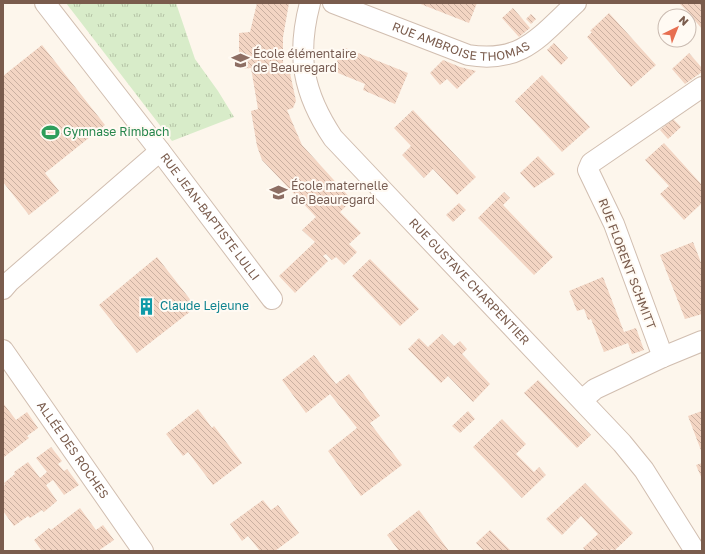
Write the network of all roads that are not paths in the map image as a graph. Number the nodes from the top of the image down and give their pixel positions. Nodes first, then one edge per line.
1 (45, 3) edge
2 (310, 3) edge
3 (333, 3) edge
4 (576, 3) edge
5 (702, 87) edge
6 (160, 151) junction
7 (3, 289) edge
8 (272, 299) dead end
9 (702, 341) edge
10 (3, 350) edge
11 (663, 357) junction
12 (582, 400) junction
13 (696, 542) edge
14 (143, 551) edge

1 - 6 street, RUE JEAN-BAPTISTE LULLI
2 - 12 street, RUE GUSTAVE CHARPENTIER
3 - 4 street, RUE AMBROISE THOMAS
5 - 11 street, RUE FLORENT SCHMITT
6 - 7 street
6 - 8 street, RUE JEAN-BAPTISTE LULLI
9 - 11 street
10 - 14 street, ALLÉE DES ROCHES
11 - 12 street
12 - 13 street, RUE GUSTAVE CHARPENTIER

